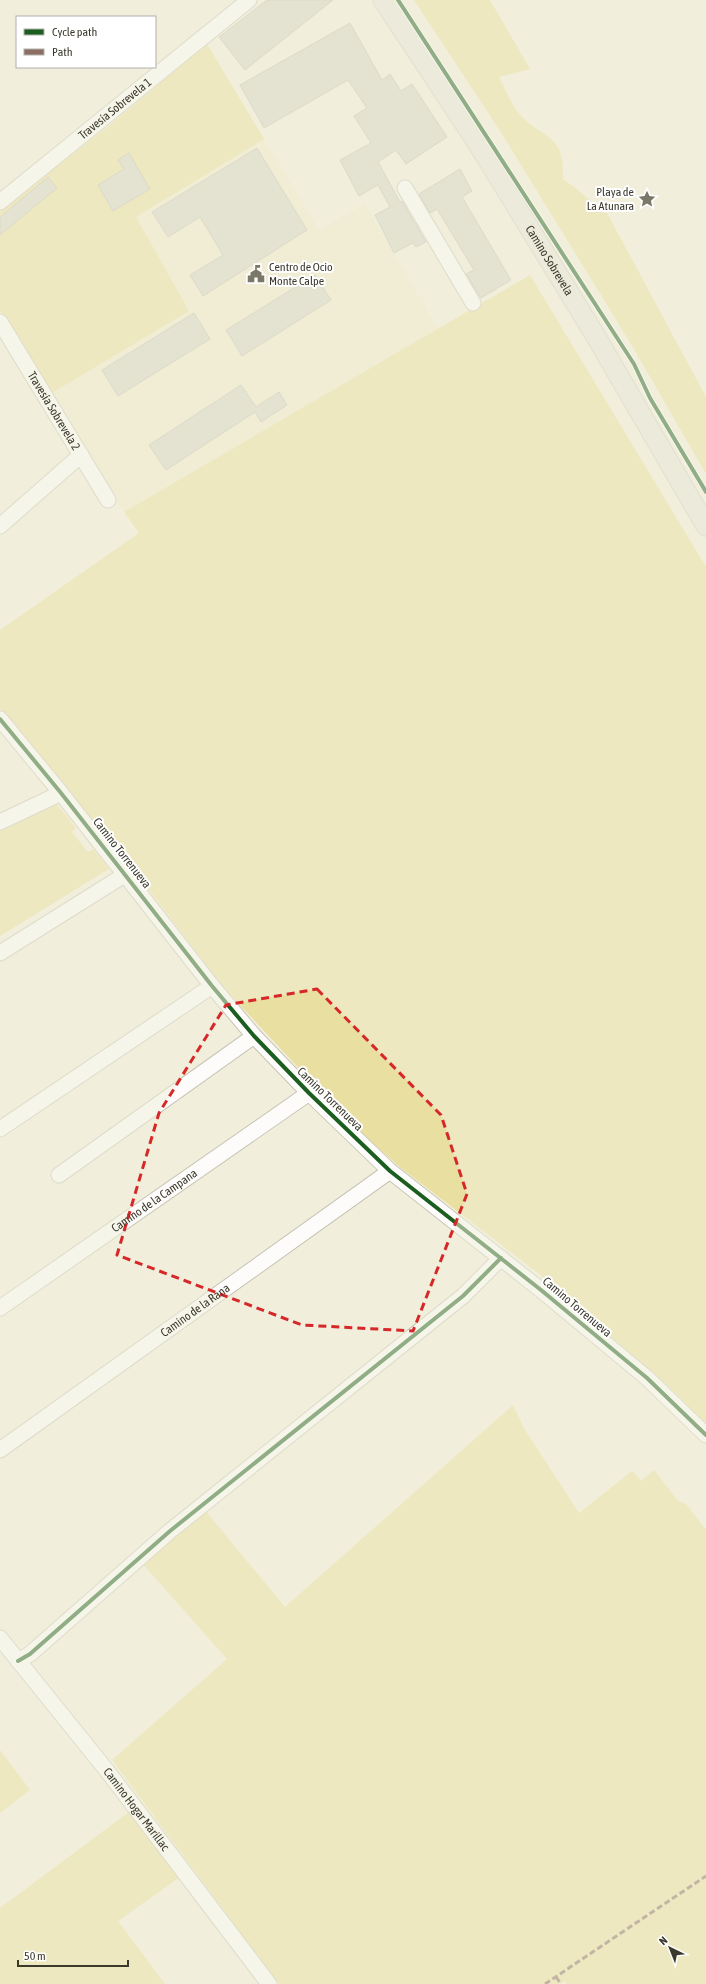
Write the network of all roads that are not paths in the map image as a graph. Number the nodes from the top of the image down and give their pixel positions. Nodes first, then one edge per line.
1 (249, 0) edge
2 (383, 0) edge
3 (405, 188) dead end
4 (0, 202) edge
5 (473, 303) dead end
6 (0, 322) edge
7 (81, 455) junction
8 (108, 500) dead end
9 (0, 526) edge
10 (706, 526) edge
11 (0, 718) edge
12 (61, 793) junction
13 (0, 822) edge
14 (126, 874) junction
15 (0, 954) edge
16 (212, 986) junction
17 (254, 1036) junction
18 (309, 1093) junction
19 (0, 1129) edge
20 (390, 1171) junction
21 (59, 1175) dead end
22 (501, 1258) junction
23 (0, 1308) edge
24 (706, 1435) edge
25 (0, 1450) edge
26 (0, 1638) edge
27 (18, 1661) junction
28 (269, 1984) edge

1 - 4 street, Travesía Sobrevela 1
2 - 10 main road, Camino Sobrevela
3 - 5 street
6 - 7 street, Travesía Sobrevela 2
7 - 8 street, Travesía Sobrevela 2
7 - 9 street
11 - 12 street, Camino Torrenueva
12 - 13 street
12 - 14 street, Camino Torrenueva
14 - 15 street
14 - 16 street, Camino Torrenueva
16 - 17 street, Camino Torrenueva
16 - 19 street
17 - 18 street, Camino Torrenueva
17 - 21 street
18 - 20 street, Camino Torrenueva
18 - 23 street, Camino de la Campana
20 - 22 street, Camino Torrenueva
20 - 25 street, Camino de la Rana
22 - 24 street, Camino Torrenueva
22 - 27 street
26 - 27 street, Camino Hogar Marillac
27 - 28 street, Camino Hogar Marillac

